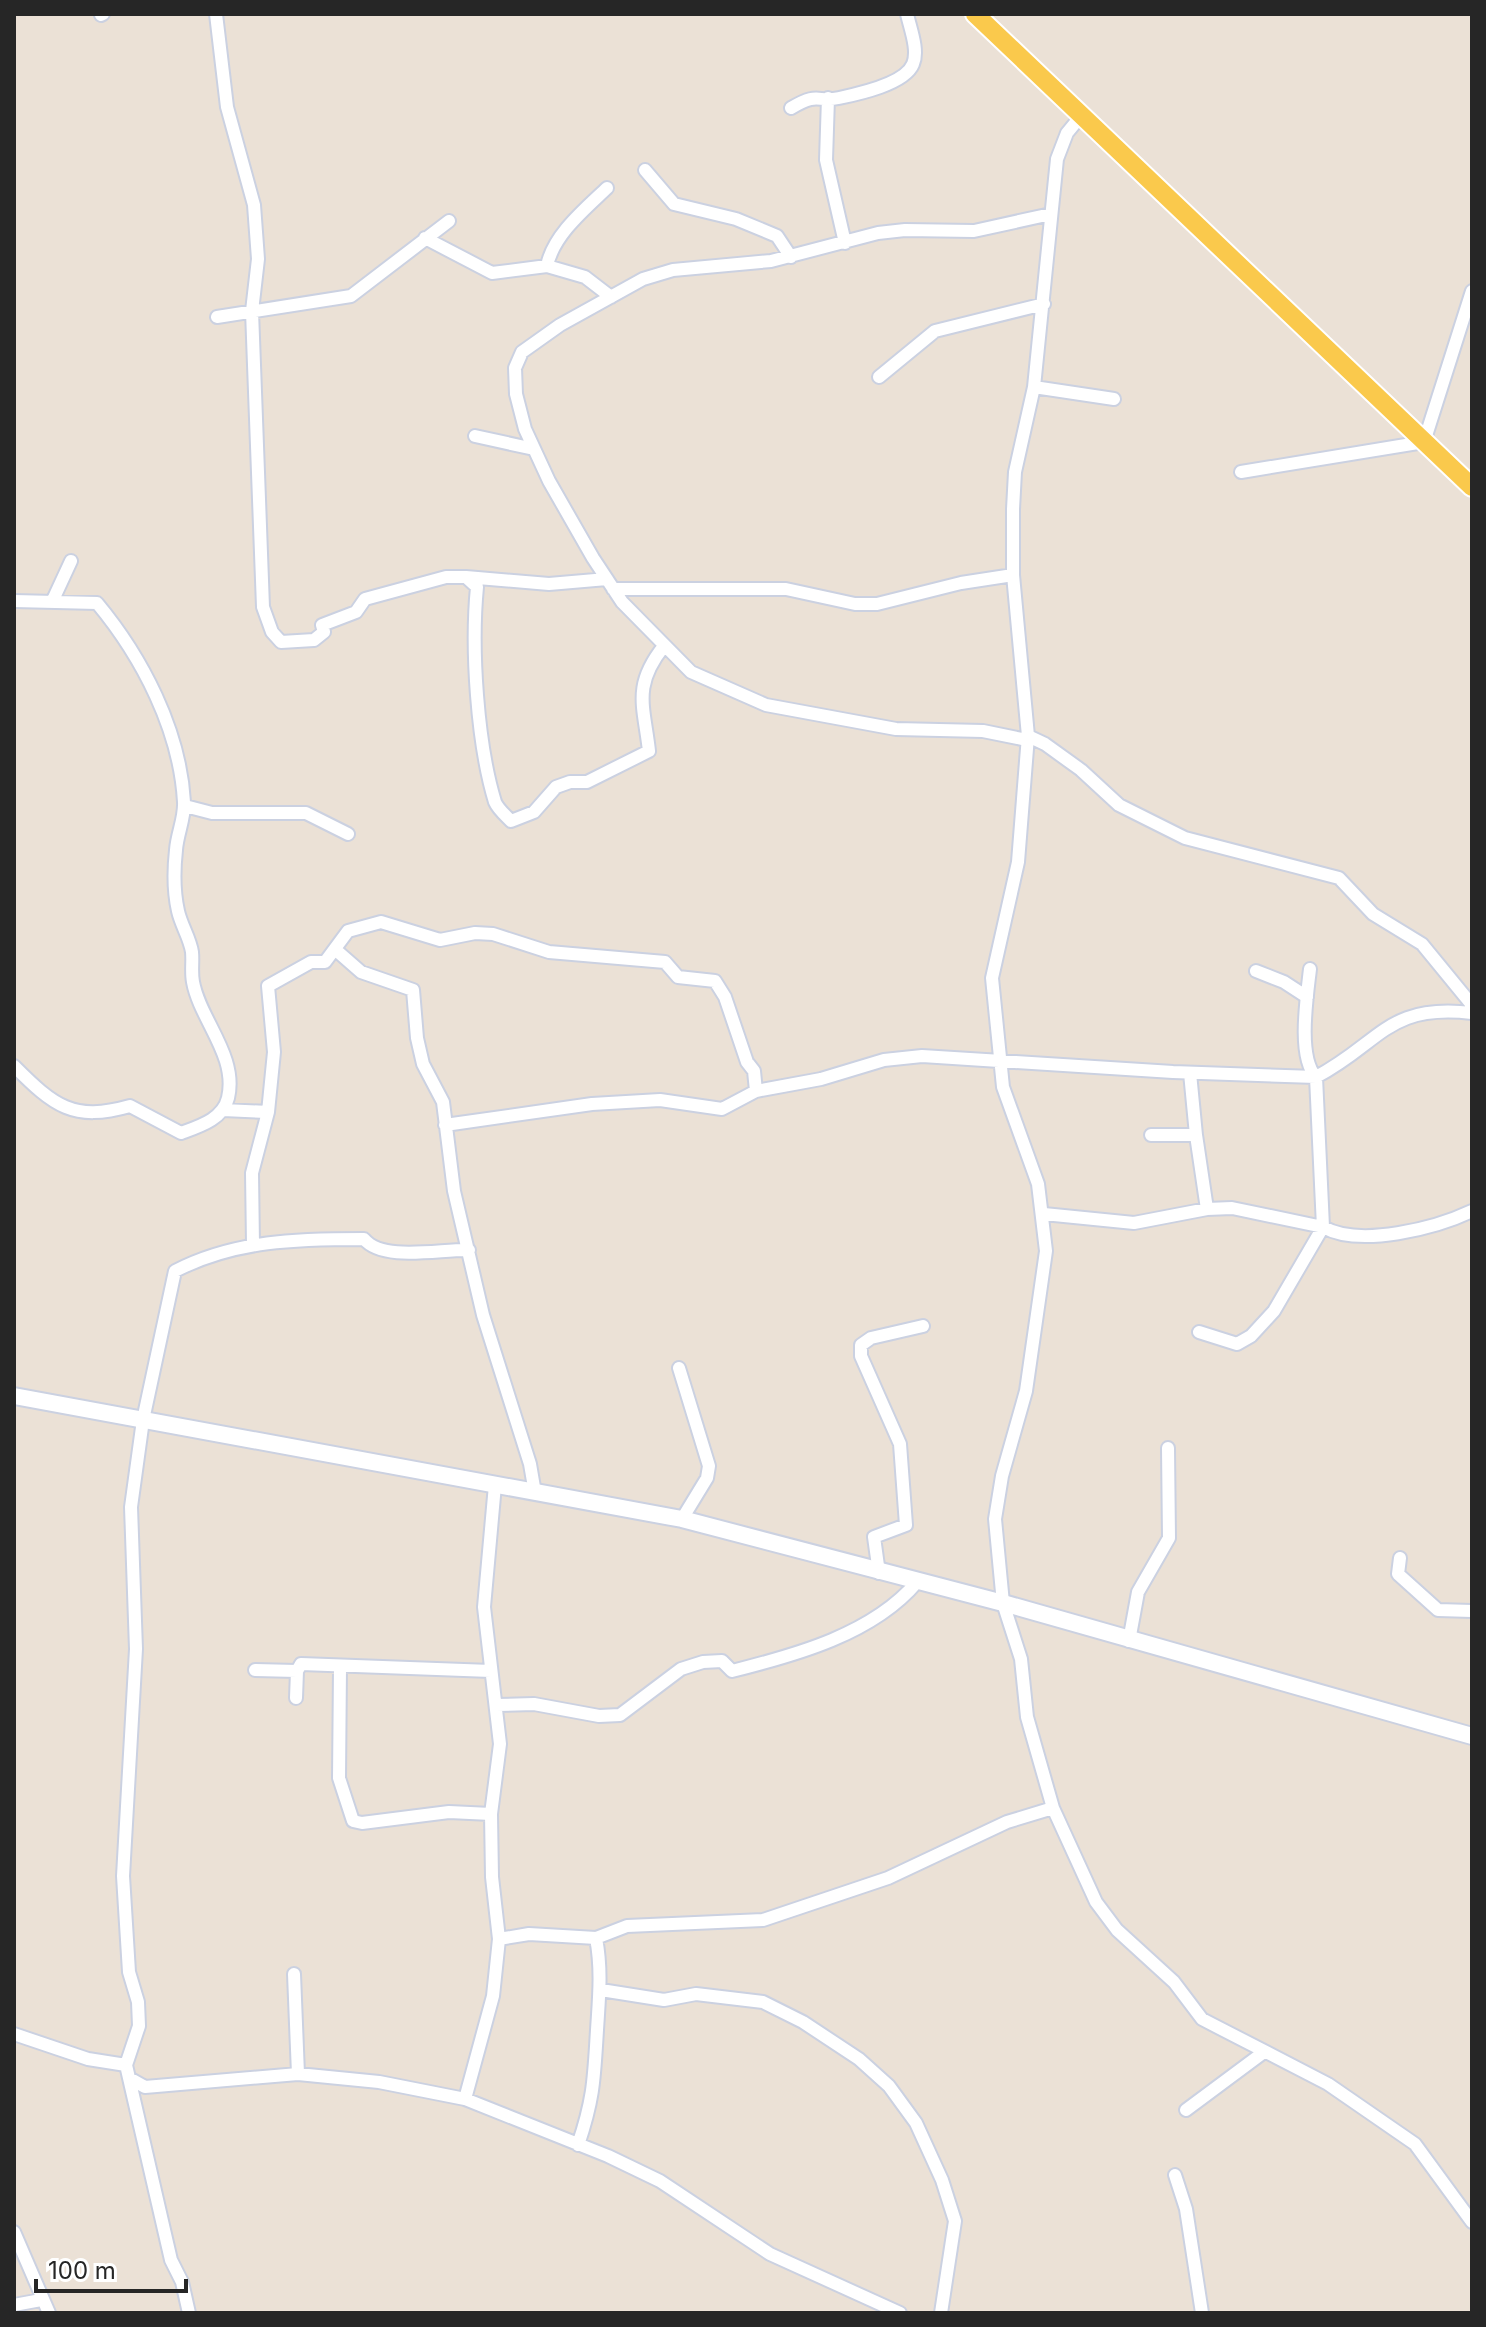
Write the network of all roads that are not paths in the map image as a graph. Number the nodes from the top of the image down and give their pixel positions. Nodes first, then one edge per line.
1 (216, 14) edge
2 (907, 14) edge
3 (975, 14) edge
4 (1036, 73) junction
5 (828, 98) junction
6 (791, 108) dead end
7 (1081, 116) junction
8 (645, 170) dead end
9 (607, 188) dead end
10 (1051, 214) junction
11 (449, 221) dead end
12 (425, 238) junction
13 (845, 243) junction
14 (1221, 246) junction
15 (791, 257) junction
16 (547, 266) junction
17 (1472, 291) edge
18 (611, 297) junction
19 (1044, 304) junction
20 (252, 311) junction
21 (217, 317) dead end
22 (879, 377) dead end
23 (1034, 387) junction
24 (1114, 399) dead end
25 (475, 436) dead end
26 (1424, 442) junction
27 (534, 449) junction
28 (1241, 472) dead end
29 (1472, 487) edge
30 (71, 561) dead end
31 (1013, 575) junction
32 (466, 577) junction
33 (610, 584) junction
34 (14, 601) edge
35 (52, 602) junction
36 (664, 646) junction
37 (1027, 738) junction
38 (185, 806) junction
39 (348, 834) dead end
40 (337, 951) junction
41 (1310, 969) dead end
42 (1256, 971) dead end
43 (1307, 997) junction
44 (1472, 1005) edge
45 (1472, 1013) edge
46 (1001, 1061) junction
47 (14, 1066) edge
48 (1190, 1073) junction
49 (1316, 1077) junction
50 (756, 1091) junction
51 (223, 1110) junction
52 (268, 1112) junction
53 (445, 1125) junction
54 (1151, 1135) dead end
55 (1196, 1135) junction
56 (1207, 1209) junction
57 (1472, 1211) edge
58 (1044, 1214) junction
59 (1323, 1227) junction
60 (253, 1245) junction
61 (469, 1250) junction
62 (923, 1326) dead end
63 (1199, 1332) dead end
64 (679, 1368) dead end
65 (14, 1396) edge
66 (143, 1420) junction
67 (1168, 1448) dead end
68 (495, 1485) junction
69 (535, 1493) junction
70 (682, 1519) junction
71 (1400, 1558) dead end
72 (879, 1573) junction
73 (917, 1582) junction
74 (1003, 1603) junction
75 (1472, 1611) edge
76 (1129, 1641) junction
77 (340, 1668) junction
78 (255, 1670) dead end
79 (297, 1671) junction
80 (491, 1671) junction
81 (296, 1698) dead end
82 (496, 1705) junction
83 (1472, 1736) edge
84 (1053, 1808) junction
85 (491, 1814) junction
86 (596, 1938) junction
87 (499, 1939) junction
88 (294, 1974) dead end
89 (601, 1990) junction
90 (14, 2034) edge
91 (1264, 2052) junction
92 (128, 2071) junction
93 (298, 2074) junction
94 (145, 2087) junction
95 (465, 2099) junction
96 (133, 2101) junction
97 (1186, 2110) dead end
98 (578, 2145) junction
99 (1175, 2175) dead end
100 (1472, 2222) edge
101 (14, 2232) edge
102 (41, 2300) junction
103 (14, 2305) edge
104 (49, 2313) edge
105 (189, 2313) edge
106 (900, 2313) edge
107 (941, 2313) edge
108 (1202, 2313) edge

1 - 20 street
2 - 5 street
3 - 4 main road
4 - 7 main road
4 - 14 main road
5 - 6 street
5 - 13 street
7 - 10 street
7 - 14 main road
8 - 15 street
9 - 16 street
10 - 13 street
10 - 19 street
11 - 12 street
12 - 16 street
12 - 20 street
13 - 15 street
14 - 26 main road
15 - 18 street
16 - 18 street
17 - 26 street
18 - 27 street
19 - 22 street
19 - 23 street
20 - 21 street
20 - 32 street
23 - 24 street
23 - 31 street
25 - 27 street
26 - 28 street
26 - 29 main road
27 - 33 street
30 - 35 street
31 - 33 street
31 - 37 street
32 - 33 street
32 - 36 street
33 - 36 street
34 - 35 street
35 - 38 street
36 - 37 street
37 - 44 street
37 - 46 street
38 - 39 street
38 - 51 street
40 - 50 street
40 - 52 street
40 - 53 street
41 - 43 street
42 - 43 street
43 - 49 street
45 - 49 street
46 - 48 street
46 - 50 street
46 - 58 street
47 - 51 street
48 - 49 street
48 - 55 street
49 - 59 street
50 - 53 street
51 - 52 street
52 - 60 street
53 - 61 street
54 - 55 street
55 - 56 street
56 - 58 street
56 - 59 street
57 - 59 street
58 - 74 street
59 - 63 street
60 - 61 street
60 - 66 street
61 - 69 street
62 - 72 street
64 - 70 street
65 - 66 main road
66 - 68 main road
66 - 92 street
67 - 76 street
68 - 69 main road
68 - 80 street
69 - 70 main road
70 - 72 main road
71 - 75 street
72 - 73 main road
73 - 74 main road
73 - 82 street
74 - 76 main road
74 - 84 street
76 - 83 main road
77 - 79 street
77 - 80 street
77 - 85 street
78 - 79 street
79 - 81 street
80 - 82 street
82 - 85 street
84 - 86 street
84 - 91 street
85 - 87 street
86 - 87 street
86 - 89 street
87 - 95 street
88 - 93 street
89 - 98 street
89 - 107 street
90 - 92 street
91 - 97 street
91 - 100 street
92 - 94 street
92 - 96 street
93 - 94 street
93 - 95 street
94 - 96 street
95 - 98 street
96 - 105 street
98 - 106 street
99 - 108 street
101 - 102 street
102 - 103 street
102 - 104 street

